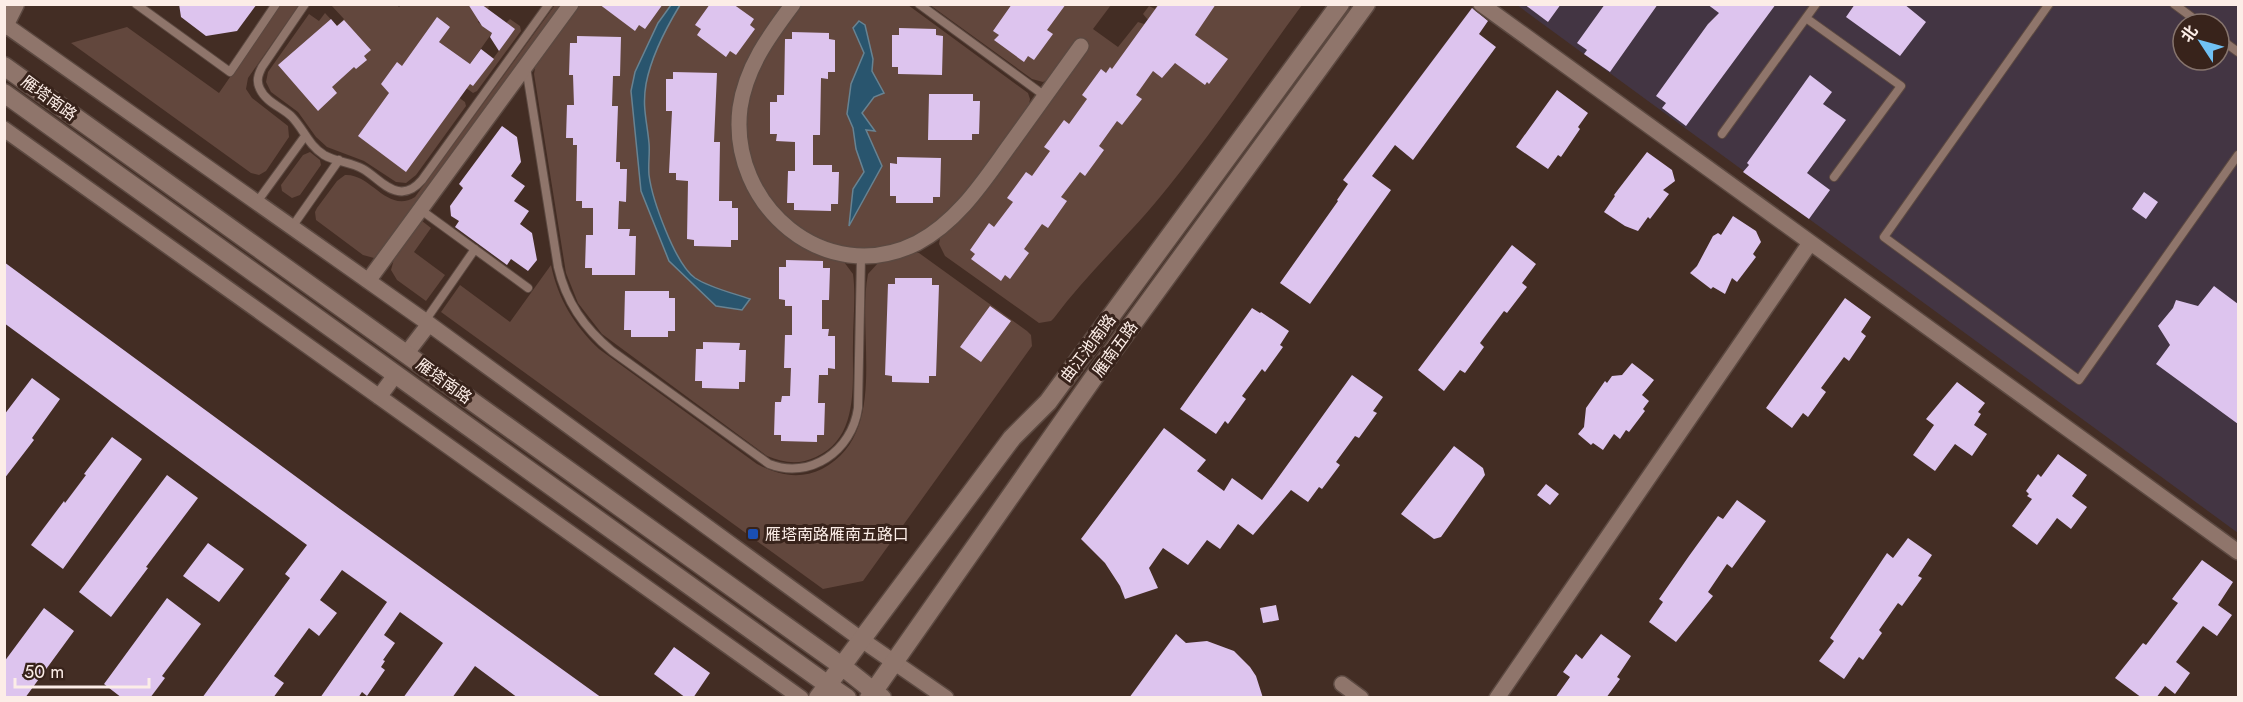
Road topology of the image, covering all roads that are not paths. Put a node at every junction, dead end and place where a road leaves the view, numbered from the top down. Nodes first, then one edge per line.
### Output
1 (15, 4) edge
2 (136, 4) edge
3 (276, 4) edge
4 (305, 4) edge
5 (549, 4) edge
6 (571, 4) edge
7 (793, 4) edge
8 (919, 4) edge
9 (1340, 4) edge
10 (1366, 4) edge
11 (1481, 4) edge
12 (1816, 4) edge
13 (2049, 4) edge
14 (1806, 18) junction
15 (5, 25) edge
16 (1082, 46) dead end
17 (4, 66) edge
18 (526, 67) junction
19 (4, 93) edge
20 (1045, 96) junction
21 (4, 129) edge
22 (1722, 134) dead end
23 (305, 136) junction
24 (2238, 155) edge
25 (339, 160) junction
26 (1834, 177) dead end
27 (256, 202) junction
28 (421, 210) junction
29 (292, 227) junction
30 (1810, 243) junction
31 (475, 249) junction
32 (861, 256) junction
33 (369, 281) junction
34 (528, 288) dead end
35 (427, 322) junction
36 (406, 354) junction
37 (396, 374) junction
38 (379, 397) junction
39 (2238, 552) edge
40 (862, 640) junction
41 (895, 662) junction
42 (843, 667) junction
43 (1342, 684) dead end
44 (823, 691) edge
45 (875, 696) edge
46 (801, 698) edge
47 (848, 698) edge
48 (946, 698) edge
49 (1361, 698) edge
50 (1497, 698) edge

1 - 15 main road
2 - 3 lane
4 - 23 lane
5 - 25 lane
6 - 18 street
7 - 32 street
8 - 20 lane
9 - 40 main road, 曲江池南路
10 - 41 main road, 雁南五路
11 - 30 street
12 - 14 lane
13 - 24 lane
14 - 22 lane
14 - 26 lane
15 - 27 street
16 - 20 street
17 - 36 main road, 雁塔南路
18 - 28 street
18 - 32 lane
19 - 37 main road, 雁塔南路
20 - 32 street
21 - 38 street
23 - 25 lane
23 - 27 lane
25 - 29 lane
27 - 29 street
28 - 31 lane
28 - 33 street
29 - 33 street
30 - 39 street
30 - 50 street
31 - 34 lane
31 - 35 lane
33 - 35 street
35 - 36 street
35 - 40 street
36 - 42 main road, 雁塔南路
37 - 38 street
37 - 44 main road, 雁塔南路
38 - 46 street
40 - 41 street
40 - 42 main road, 曲江池南路
41 - 45 main road, 雁南五路
41 - 48 street
42 - 44 main road, 曲江池南路
42 - 45 main road, 雁塔南路
43 - 49 street
44 - 47 main road, 雁塔南路

